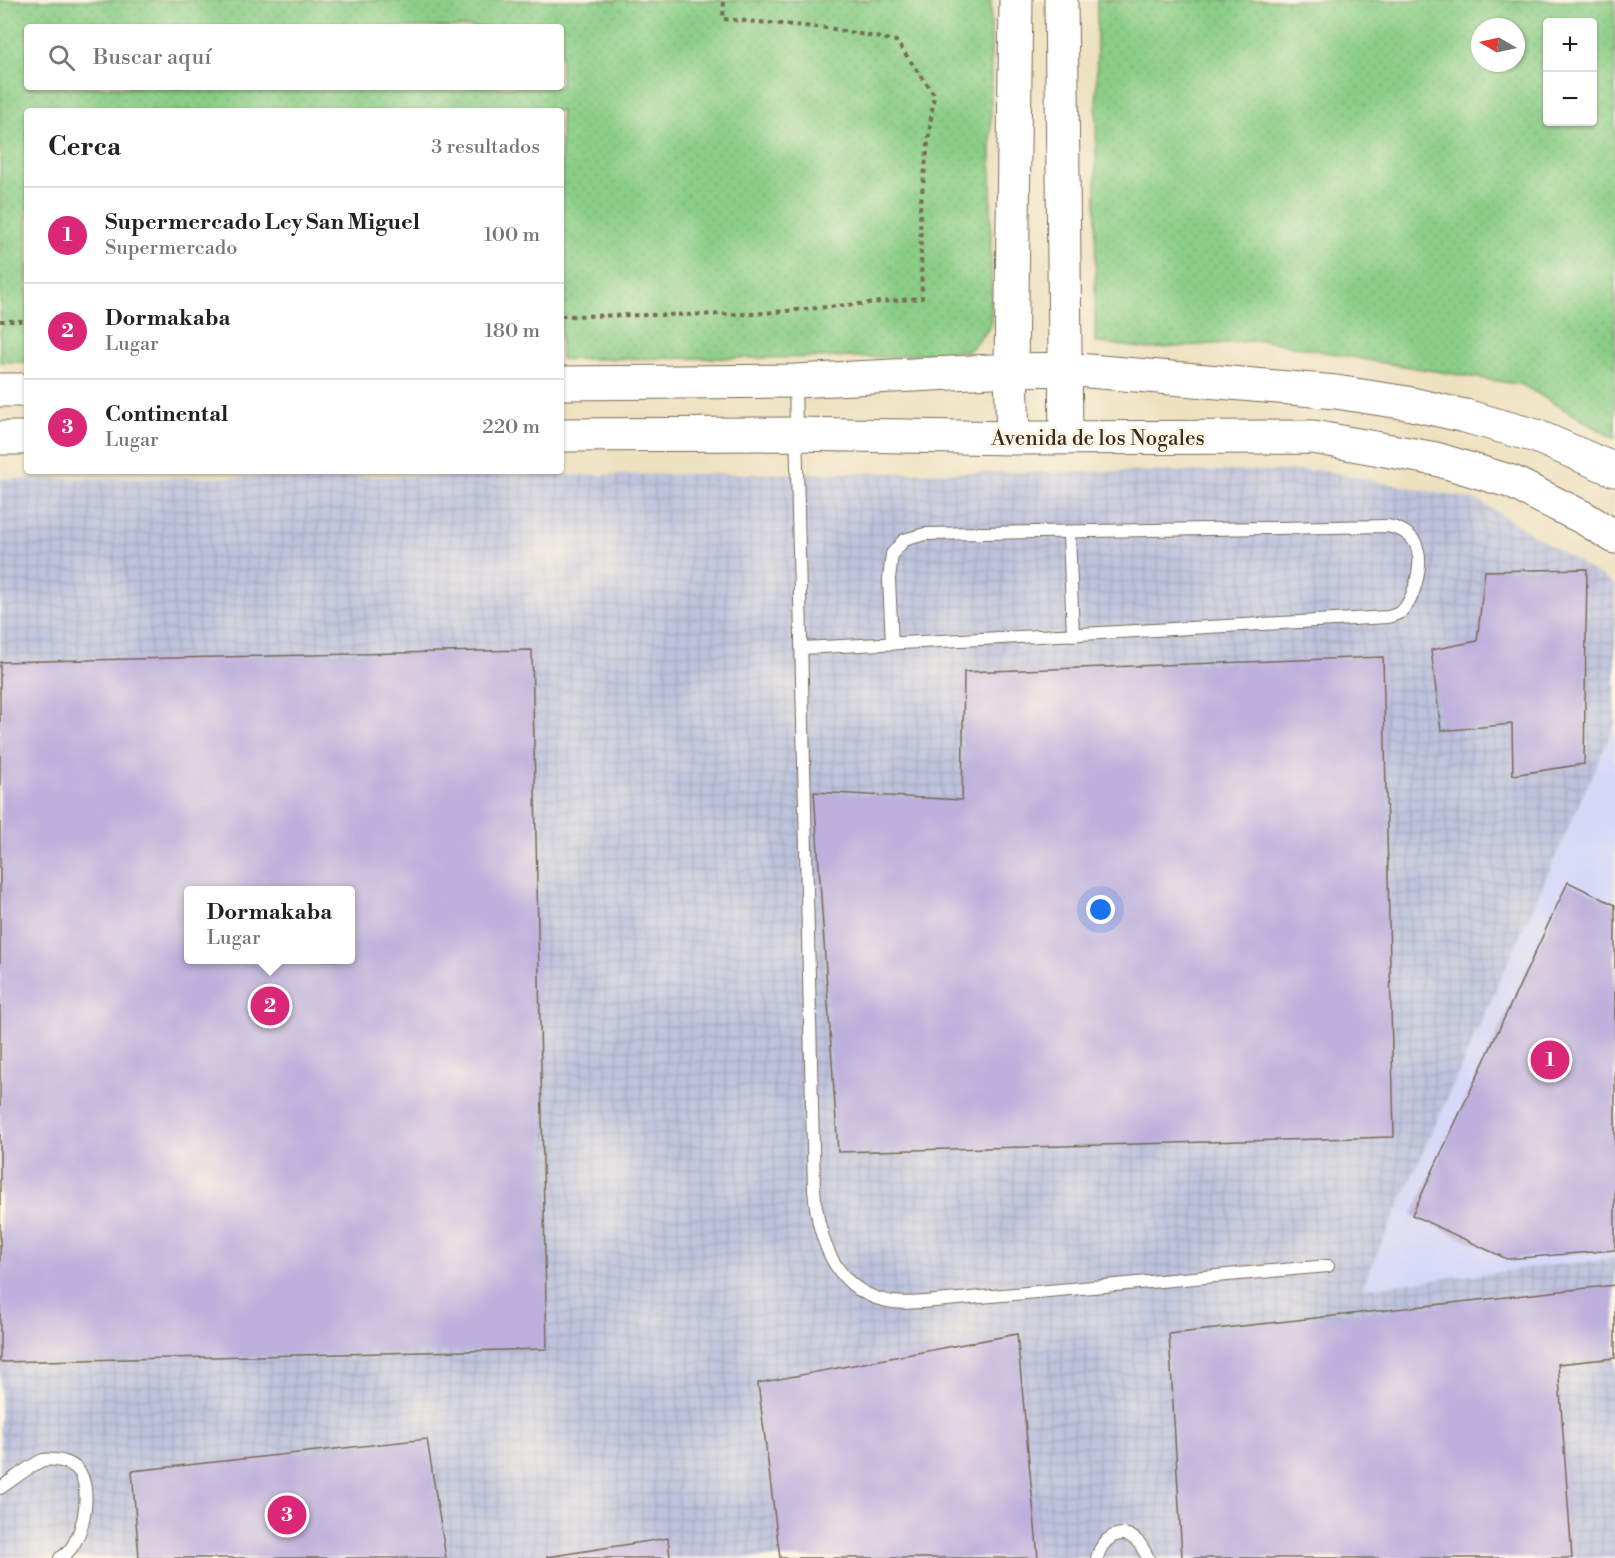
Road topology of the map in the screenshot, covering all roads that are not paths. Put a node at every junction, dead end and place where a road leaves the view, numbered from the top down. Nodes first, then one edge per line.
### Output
1 (1016, 0) edge
2 (1061, 0) edge
3 (1060, 48) junction
4 (1015, 50) junction
5 (1065, 369) junction
6 (1011, 370) junction
7 (795, 381) junction
8 (564, 383) edge
9 (0, 390) edge
10 (24, 390) edge
11 (795, 434) junction
12 (564, 435) edge
13 (0, 438) edge
14 (24, 438) edge
15 (1013, 438) junction
16 (1066, 438) junction
17 (1615, 470) edge
18 (1069, 532) junction
19 (1615, 537) edge
20 (1073, 635) junction
21 (892, 644) junction
22 (802, 648) junction
23 (1328, 1266) dead end
24 (0, 1488) edge
25 (60, 1558) edge
26 (1097, 1558) edge
27 (1148, 1558) edge

1 - 4 main road
2 - 3 main road
3 - 4 main road
3 - 5 main road
4 - 6 main road
5 - 6 main road
5 - 16 main road
5 - 17 main road
6 - 7 main road
6 - 15 main road
7 - 8 main road
7 - 11 lane
9 - 10 main road
11 - 12 main road, Avenida de los Nogales
11 - 15 main road, Avenida de los Nogales
11 - 22 lane
13 - 14 main road
15 - 16 main road, Avenida de los Nogales
16 - 19 main road, Avenida de los Nogales
18 - 20 lane
18 - 20 lane
18 - 21 lane
20 - 21 lane
21 - 22 lane
22 - 23 lane
24 - 25 lane
26 - 27 lane

